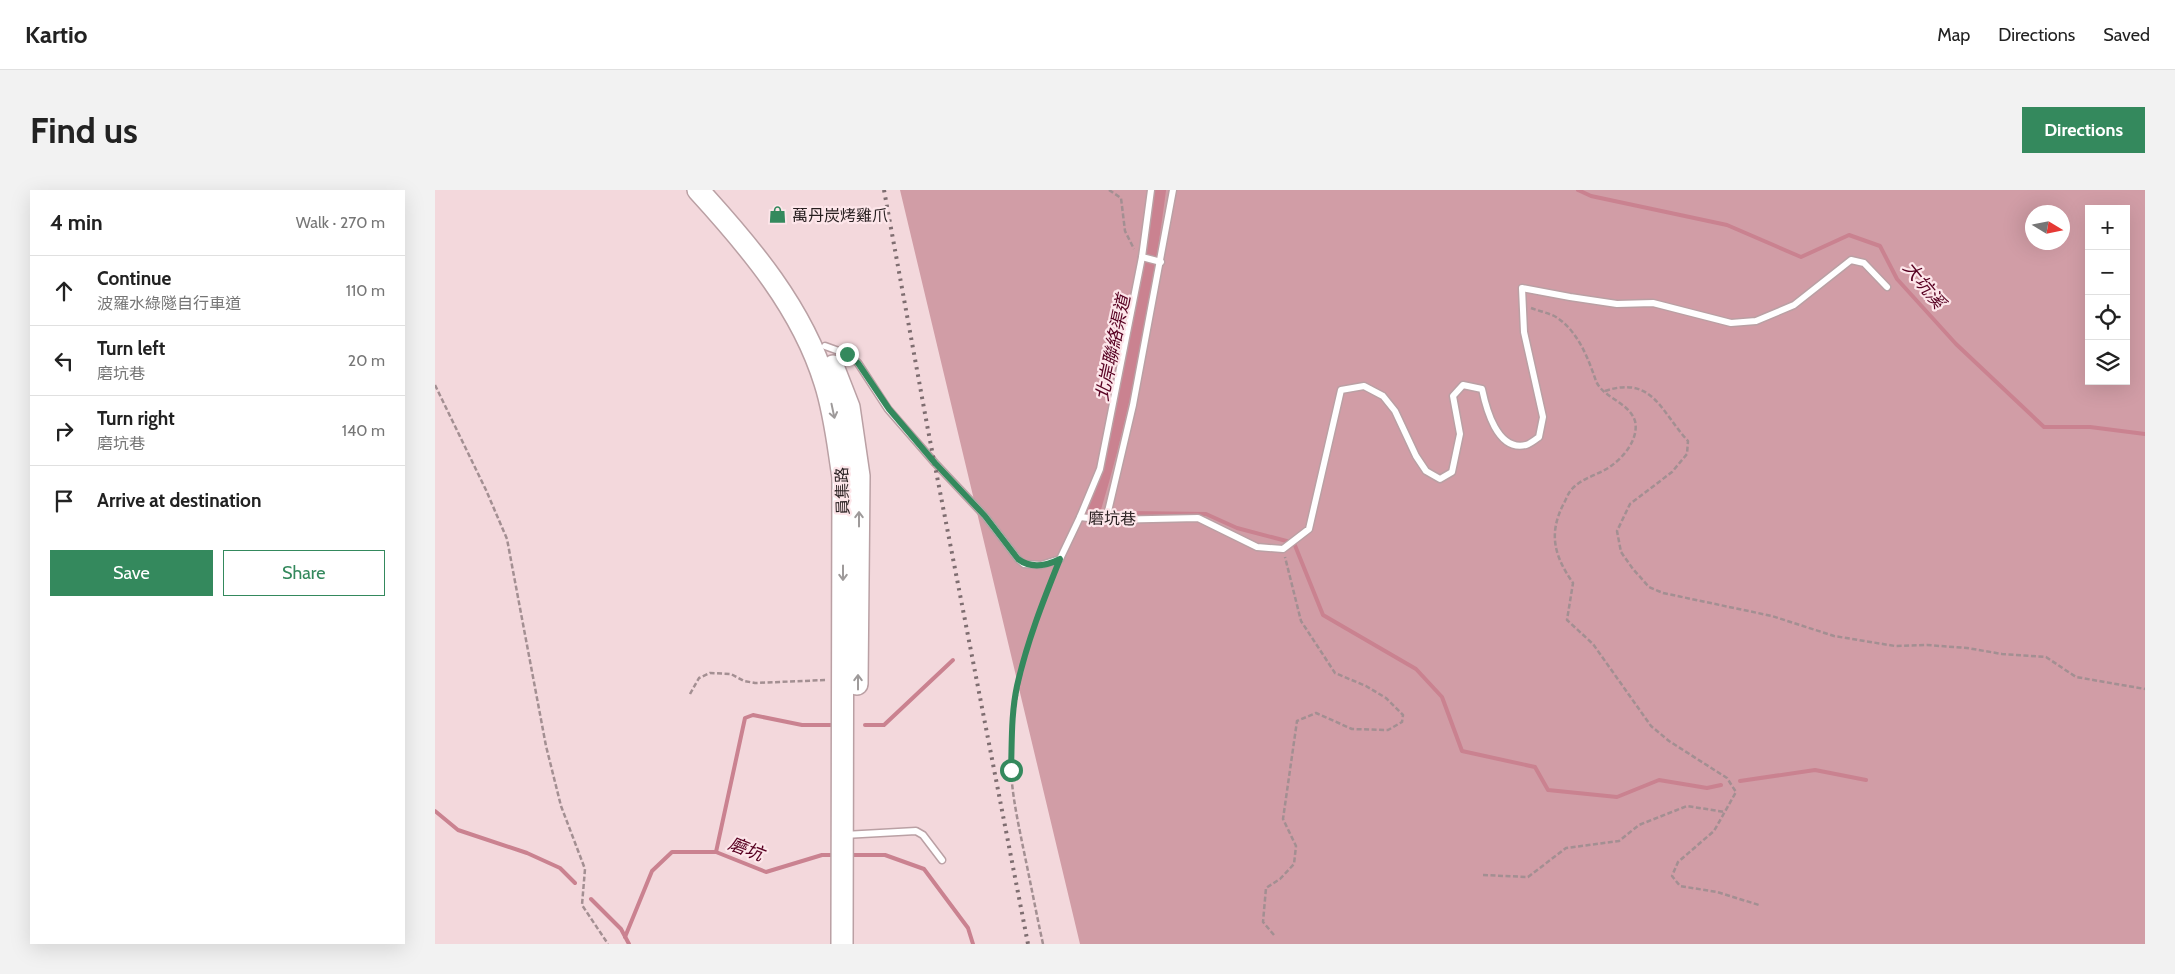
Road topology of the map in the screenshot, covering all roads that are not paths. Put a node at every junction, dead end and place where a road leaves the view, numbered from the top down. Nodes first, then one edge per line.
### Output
1 (698, 190) edge
2 (716, 190) edge
3 (1151, 190) edge
4 (1173, 190) edge
5 (1142, 257) junction
6 (1161, 262) junction
7 (1887, 287) dead end
8 (825, 346) junction
9 (1080, 517) junction
10 (1106, 520) junction
11 (850, 835) junction
12 (943, 860) dead end
13 (850, 874) junction
14 (842, 944) edge
15 (856, 944) edge

1 -> 11 main road, 員集路
2 - 8 main road, 員集路
3 - 5 lane
4 - 6 lane
5 - 6 lane
5 - 9 lane
6 - 10 lane
7 - 10 lane, 磨坑巷
8 - 9 lane, 磨坑巷
11 -> 8 main road, 員集路
9 - 10 lane, 磨坑巷
11 - 12 lane
11 - 13 main road
13 - 14 main road
13 - 15 main road

